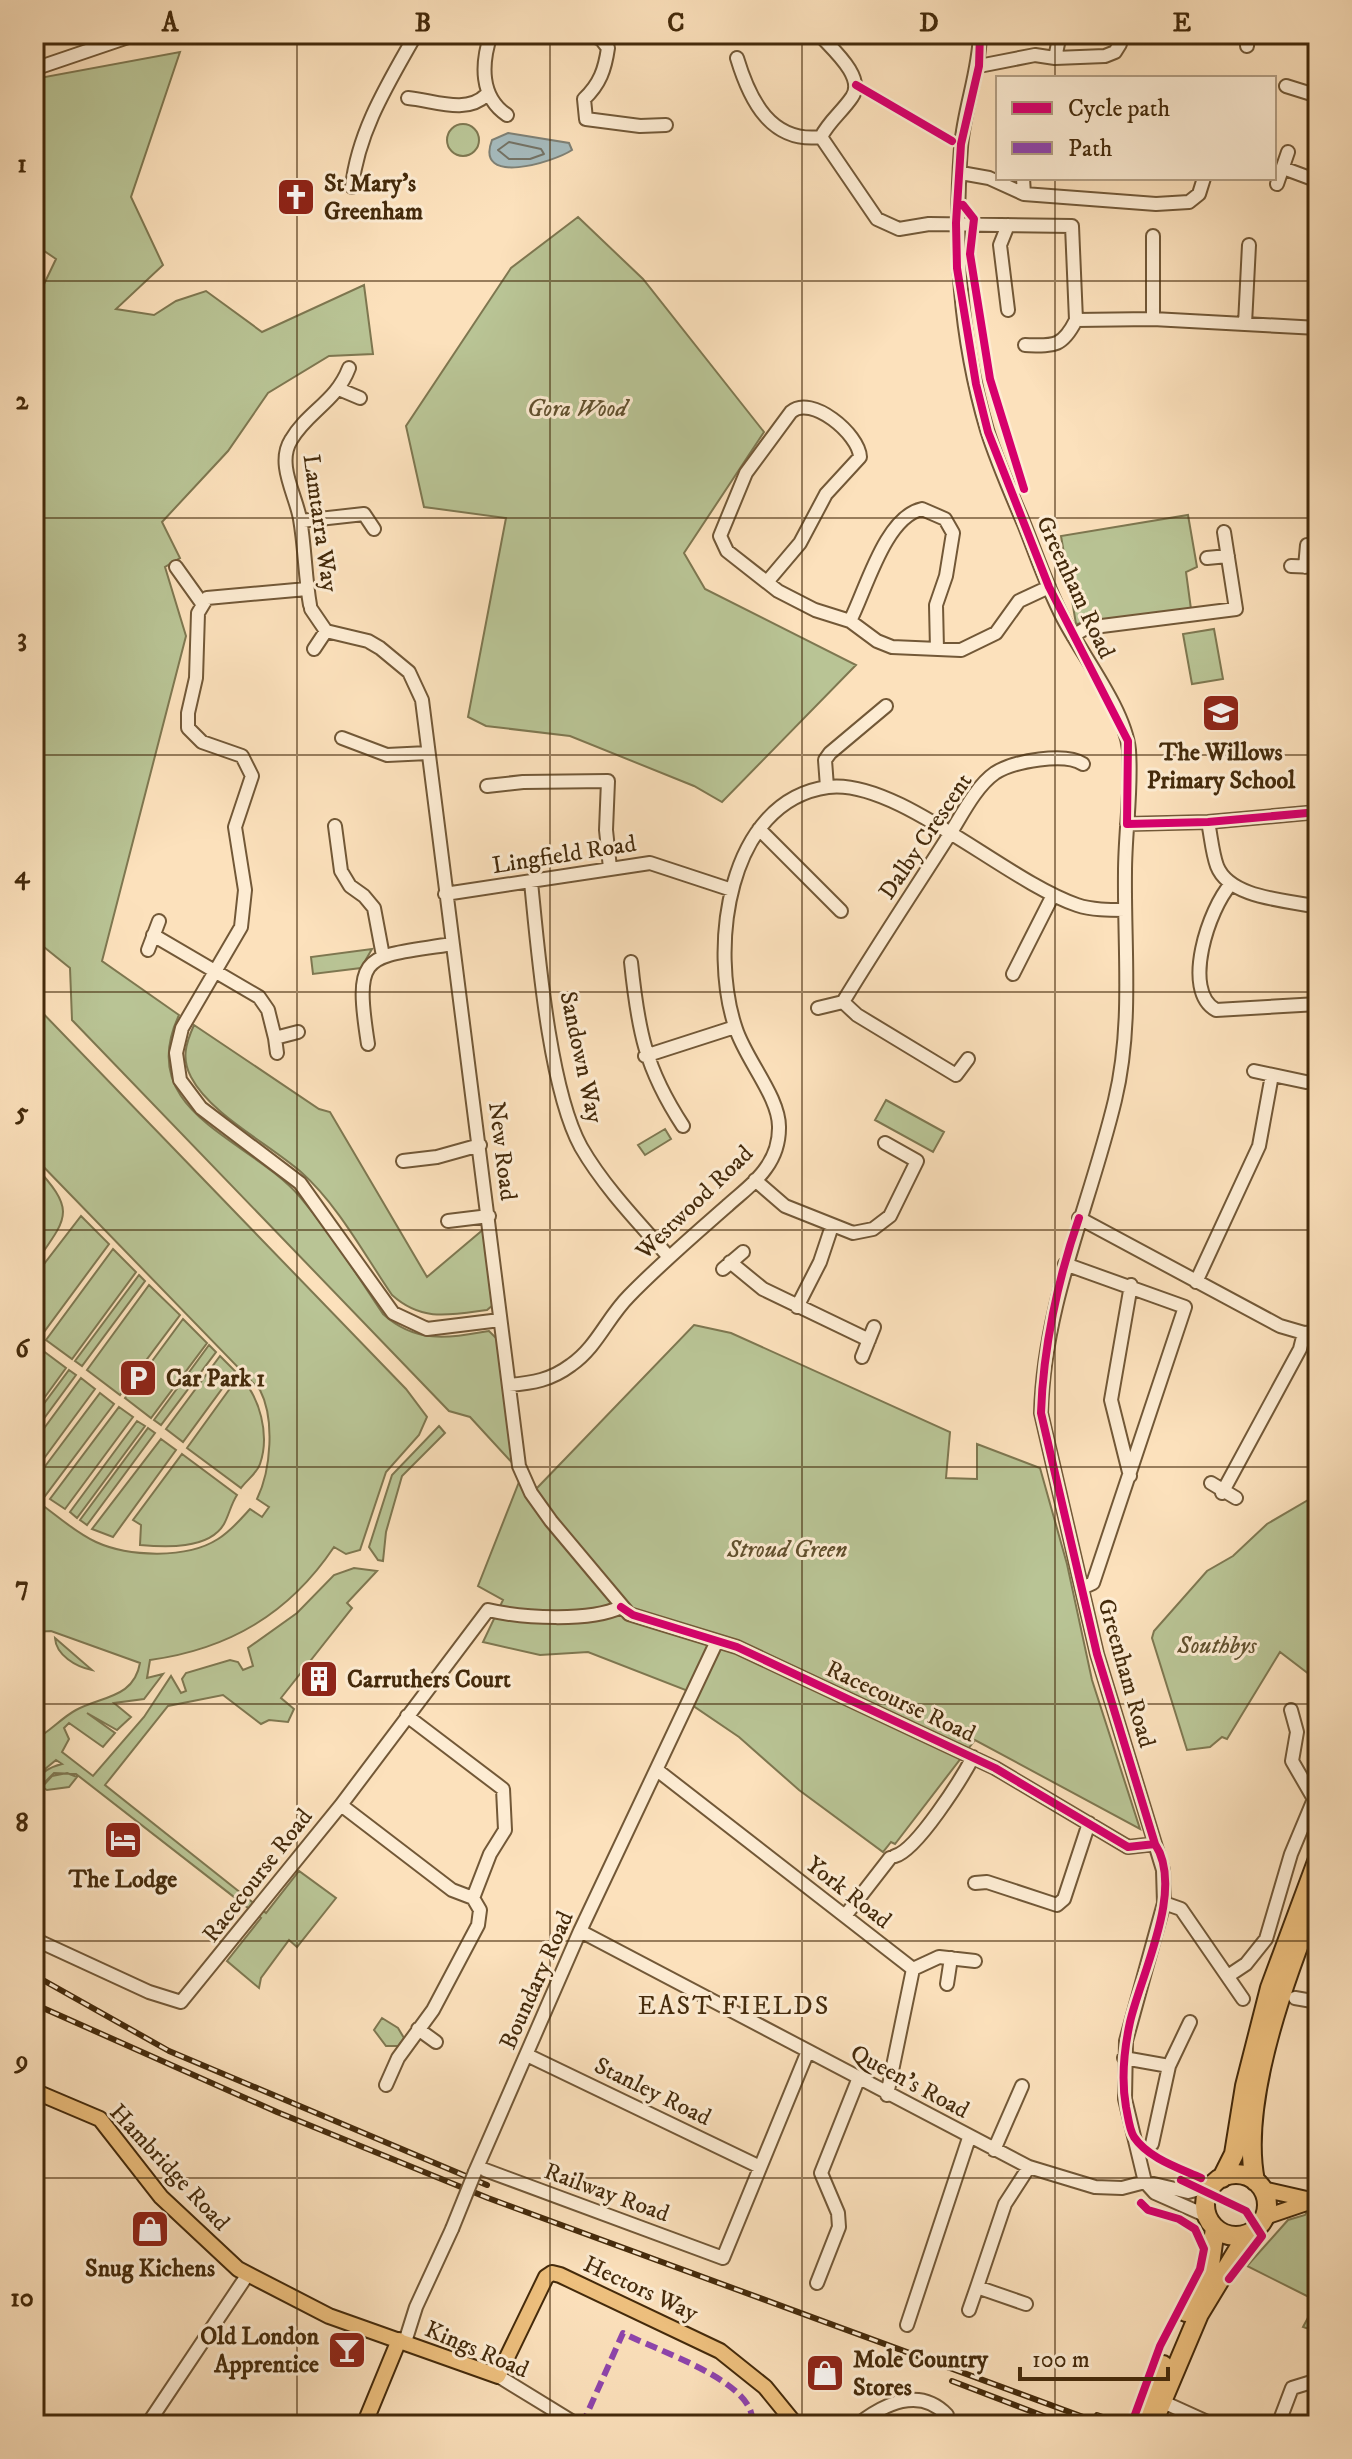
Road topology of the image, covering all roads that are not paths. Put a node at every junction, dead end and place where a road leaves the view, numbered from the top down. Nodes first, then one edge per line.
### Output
1 (137, 34) edge
2 (152, 34) edge
3 (232, 34) edge
4 (416, 34) edge
5 (491, 34) edge
6 (587, 34) edge
7 (819, 34) edge
8 (980, 34) edge
9 (1060, 34) edge
10 (1119, 34) edge
11 (737, 58) dead end
12 (1055, 58) junction
13 (979, 66) junction
14 (34, 69) edge
15 (1286, 86) dead end
16 (486, 95) junction
17 (1318, 96) edge
18 (408, 98) dead end
19 (507, 115) dead end
20 (666, 125) dead end
21 (821, 137) junction
22 (1288, 152) dead end
23 (1283, 168) junction
24 (961, 173) junction
25 (1023, 180) edge
26 (1203, 180) edge
27 (1318, 181) edge
28 (1277, 184) dead end
29 (352, 187) dead end
30 (1024, 194) junction
31 (956, 223) junction
32 (1008, 225) junction
33 (1153, 236) dead end
34 (1249, 245) dead end
35 (1008, 310) dead end
36 (1153, 319) junction
37 (1076, 320) junction
38 (1245, 324) junction
39 (1318, 328) edge
40 (1025, 345) dead end
41 (349, 368) dead end
42 (341, 390) junction
43 (360, 398) dead end
44 (372, 502) dead end
45 (364, 514) junction
46 (301, 521) junction
47 (374, 529) dead end
48 (1224, 532) dead end
49 (1307, 545) dead end
50 (1228, 556) junction
51 (1207, 558) dead end
52 (1291, 566) dead end
53 (176, 567) dead end
54 (1312, 567) edge
55 (767, 582) junction
56 (1049, 587) junction
57 (307, 589) junction
58 (201, 602) junction
59 (850, 621) junction
60 (326, 631) junction
61 (1073, 636) junction
62 (314, 649) dead end
63 (937, 649) junction
64 (886, 706) dead end
65 (874, 716) junction
66 (882, 727) dead end
67 (342, 738) dead end
68 (428, 753) junction
69 (1083, 764) dead end
70 (487, 786) dead end
71 (827, 787) junction
72 (1318, 812) edge
73 (1208, 822) junction
74 (1127, 824) junction
75 (335, 826) dead end
76 (759, 829) junction
77 (950, 835) junction
78 (610, 868) junction
79 (531, 882) junction
80 (1231, 884) junction
81 (732, 890) junction
82 (445, 894) junction
83 (1053, 895) junction
84 (1318, 907) edge
85 (1125, 910) junction
86 (841, 911) dead end
87 (159, 921) dead end
88 (153, 935) junction
89 (452, 944) junction
90 (148, 950) dead end
91 (383, 956) junction
92 (631, 962) dead end
93 (216, 970) junction
94 (1013, 974) dead end
95 (843, 1002) junction
96 (1318, 1004) edge
97 (818, 1008) dead end
98 (735, 1027) junction
99 (298, 1032) dead end
100 (275, 1038) junction
101 (368, 1044) dead end
102 (277, 1053) dead end
103 (645, 1056) junction
104 (968, 1059) dead end
105 (1254, 1071) dead end
106 (1272, 1075) junction
107 (1306, 1082) dead end
108 (683, 1126) dead end
109 (885, 1143) dead end
110 (480, 1145) junction
111 (403, 1161) dead end
112 (755, 1180) junction
113 (489, 1216) junction
114 (1079, 1218) junction
115 (448, 1221) dead end
116 (832, 1226) junction
117 (743, 1252) dead end
118 (669, 1257) junction
119 (1065, 1264) junction
120 (1196, 1282) junction
121 (1131, 1285) junction
122 (797, 1307) junction
123 (500, 1320) junction
124 (874, 1327) dead end
125 (1318, 1332) edge
126 (1304, 1333) junction
127 (869, 1340) junction
128 (862, 1357) dead end
129 (509, 1385) junction
130 (1130, 1476) junction
131 (1211, 1483) dead end
132 (1223, 1492) junction
133 (1236, 1498) dead end
134 (1082, 1588) junction
135 (621, 1607) junction
136 (717, 1641) junction
137 (1291, 1710) dead end
138 (407, 1716) junction
139 (973, 1757) junction
140 (657, 1770) junction
141 (1315, 1790) edge
142 (341, 1805) junction
143 (1089, 1823) junction
144 (1155, 1844) junction
145 (1318, 1859) edge
146 (975, 1883) dead end
147 (1318, 1896) edge
148 (473, 1898) junction
149 (1164, 1903) junction
150 (845, 1916) junction
151 (580, 1931) junction
152 (34, 1939) edge
153 (951, 1958) junction
154 (975, 1961) dead end
155 (913, 1969) junction
156 (1228, 1976) junction
157 (947, 1984) dead end
158 (1295, 1998) dead end
159 (1243, 1999) dead end
160 (1318, 2002) edge
161 (1190, 2022) dead end
162 (418, 2029) junction
163 (436, 2042) dead end
164 (808, 2051) junction
165 (527, 2055) junction
166 (1124, 2058) junction
167 (1169, 2066) junction
168 (858, 2080) junction
169 (386, 2085) dead end
170 (1022, 2086) dead end
171 (34, 2091) edge
172 (887, 2095) junction
173 (969, 2138) junction
174 (1152, 2144) dead end
175 (994, 2150) junction
176 (760, 2167) junction
177 (1029, 2167) junction
178 (476, 2170) junction
179 (1145, 2182) junction
180 (1217, 2182) junction
181 (1259, 2185) junction
182 (1315, 2199) edge
183 (1265, 2217) junction
184 (1211, 2222) junction
185 (1247, 2235) junction
186 (248, 2274) junction
187 (817, 2283) dead end
188 (977, 2287) junction
189 (1026, 2304) dead end
190 (969, 2310) dead end
191 (907, 2325) dead end
192 (402, 2341) junction
193 (498, 2376) junction
194 (1318, 2380) edge
195 (1161, 2401) junction
196 (947, 2415) dead end
197 (1145, 2424) edge
198 (147, 2425) edge
199 (364, 2425) edge
200 (578, 2425) edge
201 (796, 2425) edge
202 (857, 2425) edge
203 (1214, 2425) edge
204 (1278, 2425) edge

1 - 14 street
2 - 3 street
4 - 29 street
5 - 16 street
6 - 20 street
7 - 21 street
8 - 13 street, Greenham Road
9 - 12 street
10 - 12 street
11 - 21 street
12 - 13 street
13 - 24 street, Greenham Road
15 - 17 street
16 - 18 street
16 - 19 street
21 - 31 street
22 - 23 street
23 - 27 street
23 - 28 street
24 - 30 street
24 - 31 street, Greenham Road
25 - 30 street
26 - 30 street
31 - 32 street
31 - 56 street, Greenham Road
32 - 35 street
32 - 37 street
33 - 36 street
34 - 38 street
36 - 37 street
36 - 38 street
37 - 40 street
38 - 39 street
41 - 42 street, Lamtarra Way
42 - 43 street
42 - 46 street, Lamtarra Way
44 - 45 street
45 - 46 street
45 - 47 street
46 - 57 street, Lamtarra Way
48 - 50 street
49 - 54 street
50 - 51 street
50 - 61 street
52 - 54 street
53 - 58 street
55 - 55 street
55 - 59 street
56 - 61 street, Greenham Road
56 - 63 street
57 - 58 street
57 - 60 street, Lamtarra Way
58 - 93 street
59 - 63 street
59 - 63 street
60 - 62 street
60 - 68 street, New Road
61 - 74 street, Greenham Road
64 - 65 street
65 - 66 street
65 - 71 street
67 - 68 street
68 - 82 street, New Road
69 - 77 street, Dalby Crescent
70 - 78 street
71 - 76 street, Westwood Road
71 - 77 street, Westwood Road
72 - 73 street
73 - 74 street
73 - 80 street
74 - 85 street, Greenham Road
75 - 91 street
76 - 81 street, Westwood Road
76 - 86 street
77 - 83 street, Westwood Road
77 - 95 street, Dalby Crescent
78 - 79 street, Lingfield Road
78 - 81 street, Lingfield Road
79 - 82 street, Lingfield Road
79 - 118 street, Sandown Way
80 - 84 street
80 - 96 street
81 - 98 street, Westwood Road
82 - 89 street, New Road
83 - 85 street, Westwood Road
83 - 94 street
85 - 114 street, Greenham Road
87 - 88 street
88 - 90 street
88 - 93 street
89 - 91 street
89 - 110 street, New Road
91 - 101 street
92 - 103 street
93 - 100 street
93 - 123 street
95 - 97 street
95 - 104 street
98 - 103 street
98 - 112 street, Westwood Road
99 - 100 street
100 - 102 street
103 - 108 street
105 - 106 street
106 - 107 street
106 - 120 street
109 - 116 street
110 - 111 street
110 - 113 street, New Road
112 - 116 street
112 - 118 street, Westwood Road
113 - 115 street
113 - 123 street, New Road
114 - 119 street, Greenham Road
114 - 120 street
116 - 122 street
117 - 122 street
118 - 129 street, Westwood Road
119 - 121 street
119 - 134 street, Greenham Road
120 - 126 street
121 - 130 street
121 - 130 street
122 - 127 street
123 - 129 street, New Road
124 - 127 street
125 - 126 street
126 - 132 street
127 - 128 street
129 - 135 street, New Road
130 - 134 street
131 - 132 street
132 - 133 street
134 - 144 street, Greenham Road
135 - 136 street, Racecourse Road
135 - 138 street, Racecourse Road
136 - 139 street, Racecourse Road
136 - 140 street, Boundary Road
137 - 141 street
138 - 142 street, Racecourse Road
138 - 148 street
139 - 143 street, Racecourse Road
139 - 150 street
140 - 150 street, York Road
140 - 151 street, Boundary Road
141 - 156 street
142 - 148 street
142 - 152 street, Racecourse Road
143 - 144 street, Racecourse Road
143 - 146 street
144 - 149 street, Greenham Road
145 - 180 highway
147 - 181 highway
148 - 162 street
149 - 156 street
149 - 166 street, Greenham Road
150 - 155 street, York Road
151 - 164 street, Queen's Road
151 - 165 street, Boundary Road
153 - 154 street
153 - 155 street
153 - 157 street
155 - 172 street
156 - 159 street
158 - 160 street
161 - 167 street
162 - 163 street
162 - 169 street
164 - 168 street, Queen's Road
164 - 176 street
165 - 176 street, Stanley Road
165 - 178 street, Boundary Road
166 - 167 street
166 - 179 street, Greenham Road
167 - 174 street
168 - 172 street, Queen's Road
168 - 187 street
170 - 175 street
171 - 186 main road, Hambridge Road
172 - 173 street, Queen's Road
173 - 175 street, Queen's Road
173 - 191 street
175 - 177 street, Queen's Road
176 - 178 street, Railway Road
177 - 179 street, Queen's Road
177 - 188 street
178 - 192 street, Boundary Road, bridge
179 - 180 street
179 - 184 street
180 - 181 highway
180 - 184 highway
181 - 182 main road
181 - 183 highway
182 - 183 main road
183 - 185 highway
184 - 185 highway
184 - 197 highway
185 - 195 highway
186 - 192 main road, Hambridge Road
186 - 198 street
188 - 189 street
188 - 190 street
192 - 193 main road, Kings Road
192 - 199 main road, Boundary Road
193 - 200 street, Kings Road
193 - 201 main road, Hectors Way
194 - 204 street
195 - 197 highway
195 - 203 street
196 - 202 street

